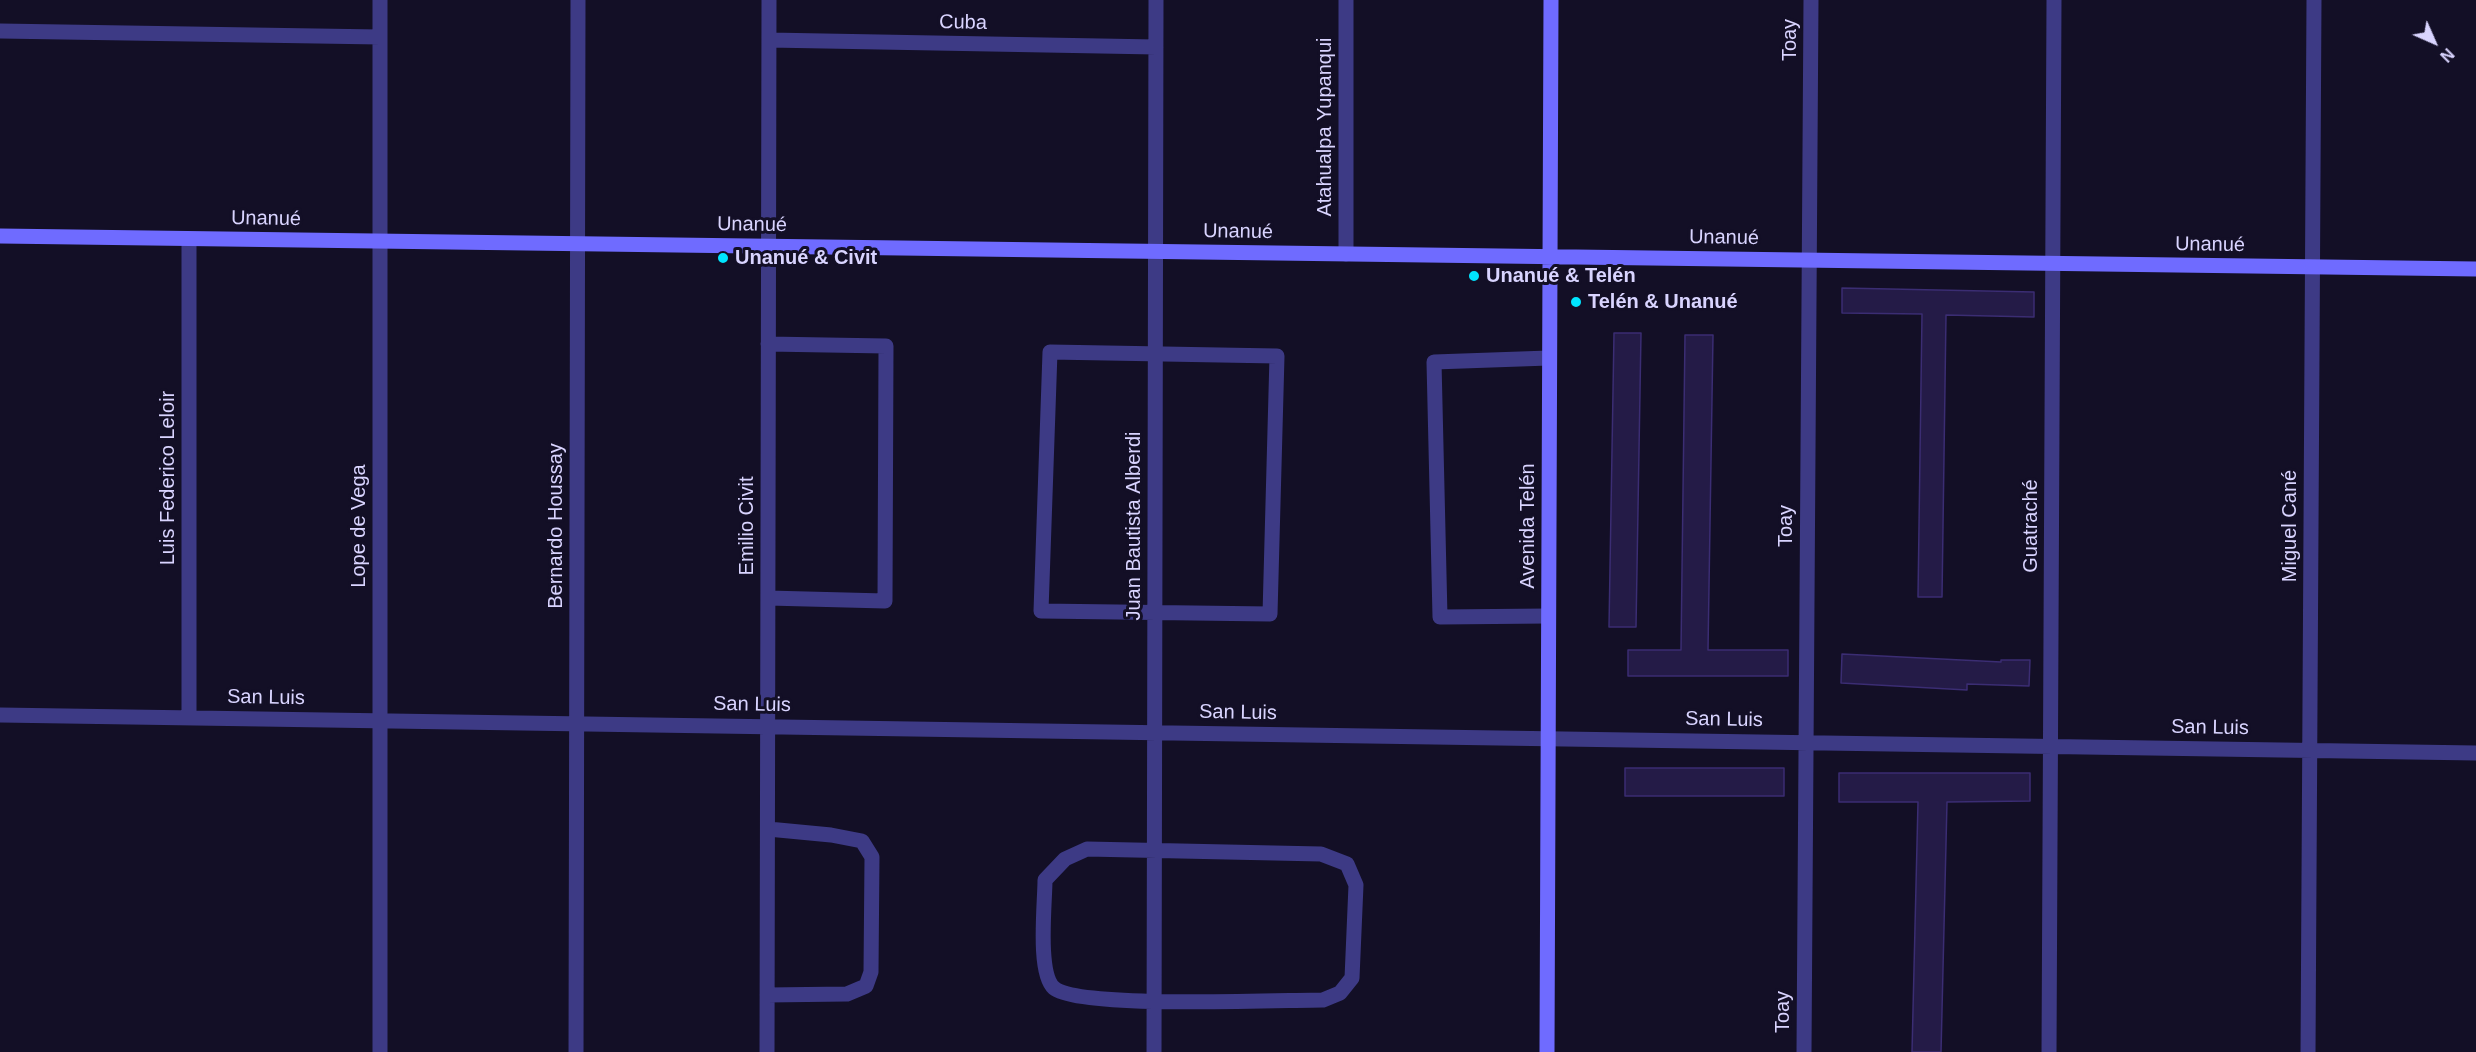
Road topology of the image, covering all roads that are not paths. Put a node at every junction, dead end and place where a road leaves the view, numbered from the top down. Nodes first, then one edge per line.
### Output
1 (380, 0) edge
2 (578, 0) edge
3 (769, 0) edge
4 (1156, 0) edge
5 (1346, 0) edge
6 (1551, 0) edge
7 (1811, 0) edge
8 (2054, 0) edge
9 (2314, 0) edge
10 (0, 31) edge
11 (380, 37) junction
12 (769, 40) junction
13 (1156, 47) junction
14 (0, 236) edge
15 (189, 239) junction
16 (380, 241) junction
17 (578, 244) junction
18 (768, 246) junction
19 (1156, 252) junction
20 (1346, 254) junction
21 (1550, 257) junction
22 (1809, 260) junction
23 (2053, 264) junction
24 (2313, 267) junction
25 (2476, 269) edge
26 (768, 344) junction
27 (1155, 354) junction
28 (1549, 358) junction
29 (768, 598) junction
30 (1155, 613) junction
31 (1548, 616) junction
32 (0, 715) edge
33 (189, 718) junction
34 (380, 721) junction
35 (576, 724) junction
36 (768, 727) junction
37 (1154, 733) junction
38 (1548, 739) junction
39 (1806, 742) junction
40 (2051, 746) junction
41 (2310, 750) junction
42 (2476, 753) edge
43 (768, 829) junction
44 (1154, 851) junction
45 (767, 995) junction
46 (1154, 1002) junction
47 (380, 1052) edge
48 (576, 1052) edge
49 (767, 1052) edge
50 (1154, 1052) edge
51 (1547, 1052) edge
52 (1804, 1052) edge
53 (2049, 1052) edge
54 (2308, 1052) edge

1 - 11 street, Lope de Vega
2 - 17 street, Bernardo Houssay
3 - 12 street, Emilio Civit
4 - 13 street, Juan Bautista Alberdi
5 - 20 street, Atahualpa Yupanqui
6 - 21 street, Avenida Telén
7 - 22 street, Toay
8 - 23 street, Guatraché
9 - 24 street, Miguel Cané
10 - 11 street
11 - 16 street, Lope de Vega
12 - 13 street, Cuba
12 - 18 street, Emilio Civit
13 - 19 street, Juan Bautista Alberdi
14 - 15 street, Unanué
15 - 16 street, Unanué
15 - 33 street, Luis Federico Leloir
16 - 17 street, Unanué
16 - 34 street, Lope de Vega
17 - 18 street, Unanué
17 - 35 street, Bernardo Houssay
18 - 19 street, Unanué
18 - 26 street, Emilio Civit
19 - 20 street, Unanué
19 - 27 street, Juan Bautista Alberdi
20 - 21 street, Unanué
21 - 22 street, Unanué
21 - 28 street, Avenida Telén
22 - 23 street, Unanué
22 - 39 street, Toay
23 - 24 street, Unanué
23 - 40 street, Guatraché
24 - 25 street, Unanué
24 - 41 street, Miguel Cané
26 - 29 street, Emilio Civit
26 - 29 street
27 - 30 street, Juan Bautista Alberdi
27 - 30 street
27 - 30 street
28 - 31 street, Avenida Telén
28 - 31 street
29 - 36 street, Emilio Civit
30 - 37 street, Juan Bautista Alberdi
31 - 38 street, Avenida Telén
32 - 33 street, San Luis
33 - 34 street, San Luis
34 - 35 street, San Luis
34 - 47 street, Lope de Vega
35 - 36 street, San Luis
35 - 48 street, Bernardo Houssay
36 - 37 street, San Luis
36 - 43 street, Emilio Civit
37 - 38 street, San Luis
37 - 44 street, Juan Bautista Alberdi
38 - 39 street, San Luis
38 - 51 street, Avenida Telén
39 - 40 street, San Luis
39 - 52 street, Toay
40 - 41 street, San Luis
40 - 53 street, Guatraché
41 - 42 street, San Luis
41 - 54 street, Miguel Cané
43 - 45 street, Emilio Civit
43 - 45 street
44 - 46 street, Juan Bautista Alberdi
44 - 46 street
44 - 46 street
45 - 49 street, Emilio Civit
46 - 50 street, Juan Bautista Alberdi

